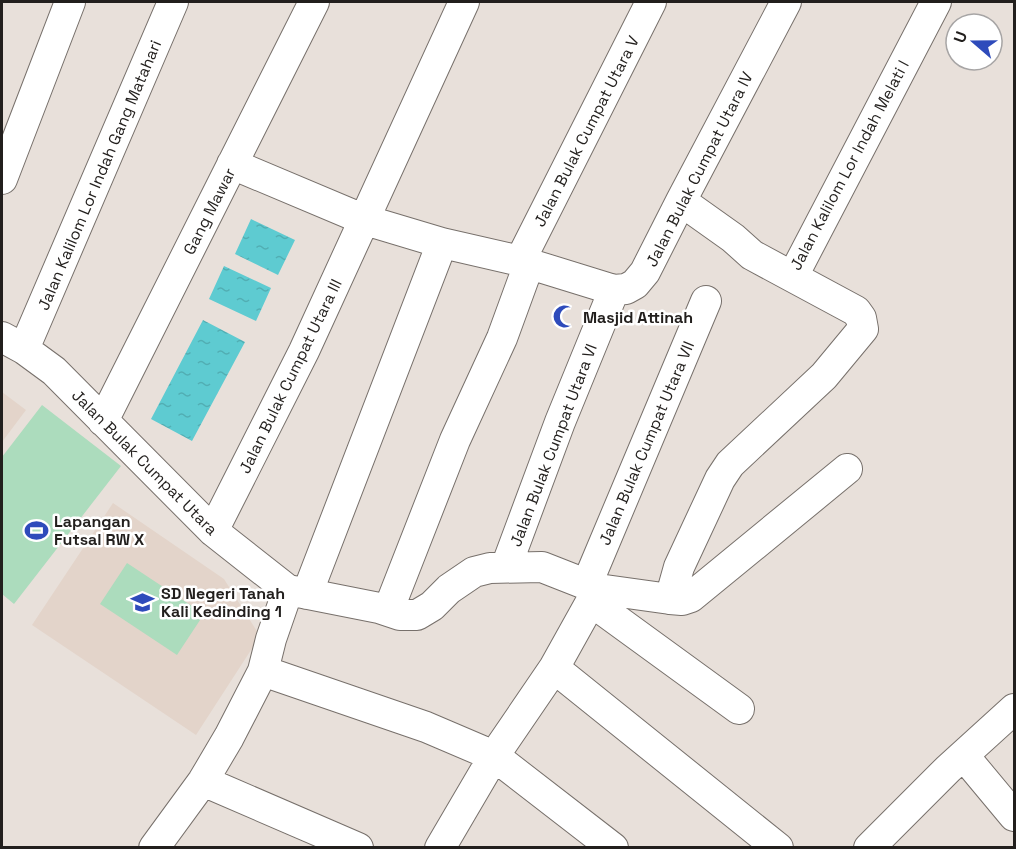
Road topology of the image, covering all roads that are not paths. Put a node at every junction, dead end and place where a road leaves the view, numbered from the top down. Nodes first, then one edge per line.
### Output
1 (70, 2) edge
2 (173, 2) edge
3 (314, 2) edge
4 (464, 2) edge
5 (651, 2) edge
6 (786, 2) edge
7 (936, 2) edge
8 (232, 164) junction
9 (2, 179) edge
10 (681, 201) junction
11 (365, 220) junction
12 (442, 243) junction
13 (524, 262) junction
14 (793, 276) junction
15 (614, 290) junction
16 (706, 301) dead end
17 (13, 343) edge
18 (103, 421) junction
19 (847, 470) dead end
20 (213, 531) junction
21 (506, 567) junction
22 (298, 592) junction
23 (592, 592) junction
24 (670, 599) junction
25 (388, 611) junction
26 (554, 668) junction
27 (263, 671) junction
28 (740, 709) dead end
29 (1009, 726) edge
30 (494, 756) junction
31 (964, 756) junction
32 (203, 781) junction
33 (1014, 816) edge
34 (154, 848) edge
35 (358, 848) edge
36 (440, 848) edge
37 (613, 848) edge
38 (778, 848) edge
39 (869, 848) edge

1 - 9 street
2 - 17 street, Jalan Kalilom Lor Indah Gang Matahari
3 - 8 street, Gang Mawar
4 - 11 street, Jalan Bulak Cumpat Utara III
5 - 13 street, Jalan Bulak Cumpat Utara V
6 - 10 street, Jalan Bulak Cumpat Utara IV
7 - 14 street, Jalan Kalilom Lor Indah Melati I
8 - 11 street
8 - 18 street, Gang Mawar
10 - 14 street, Jalan Kalilom Lor Indah Melati I
10 - 15 street, Jalan Bulak Cumpat Utara IV
11 - 12 street
11 - 20 street, Jalan Bulak Cumpat Utara III
12 - 13 street
12 - 22 street
13 - 15 street
13 - 25 street, Jalan Bulak Cumpat Utara V
14 - 24 street
15 - 21 street, Jalan Bulak Cumpat Utara VI
16 - 23 street, Jalan Bulak Cumpat Utara VII
17 - 18 street, Jalan Bulak Cumpat Utara
18 - 20 street, Jalan Bulak Cumpat Utara
19 - 24 street
20 - 22 street, Jalan Bulak Cumpat Utara
21 - 23 street
21 - 25 street
22 - 25 street
22 - 27 street
23 - 24 street
23 - 26 street, Jalan Bulak Cumpat Utara VII
23 - 28 street
26 - 30 street, Jalan Bulak Cumpat Utara VII
26 - 38 street
27 - 30 street
27 - 32 street
29 - 31 street
30 - 36 street, Jalan Bulak Cumpat Utara VII
30 - 37 street
31 - 33 street
31 - 39 street
32 - 34 street
32 - 35 street

